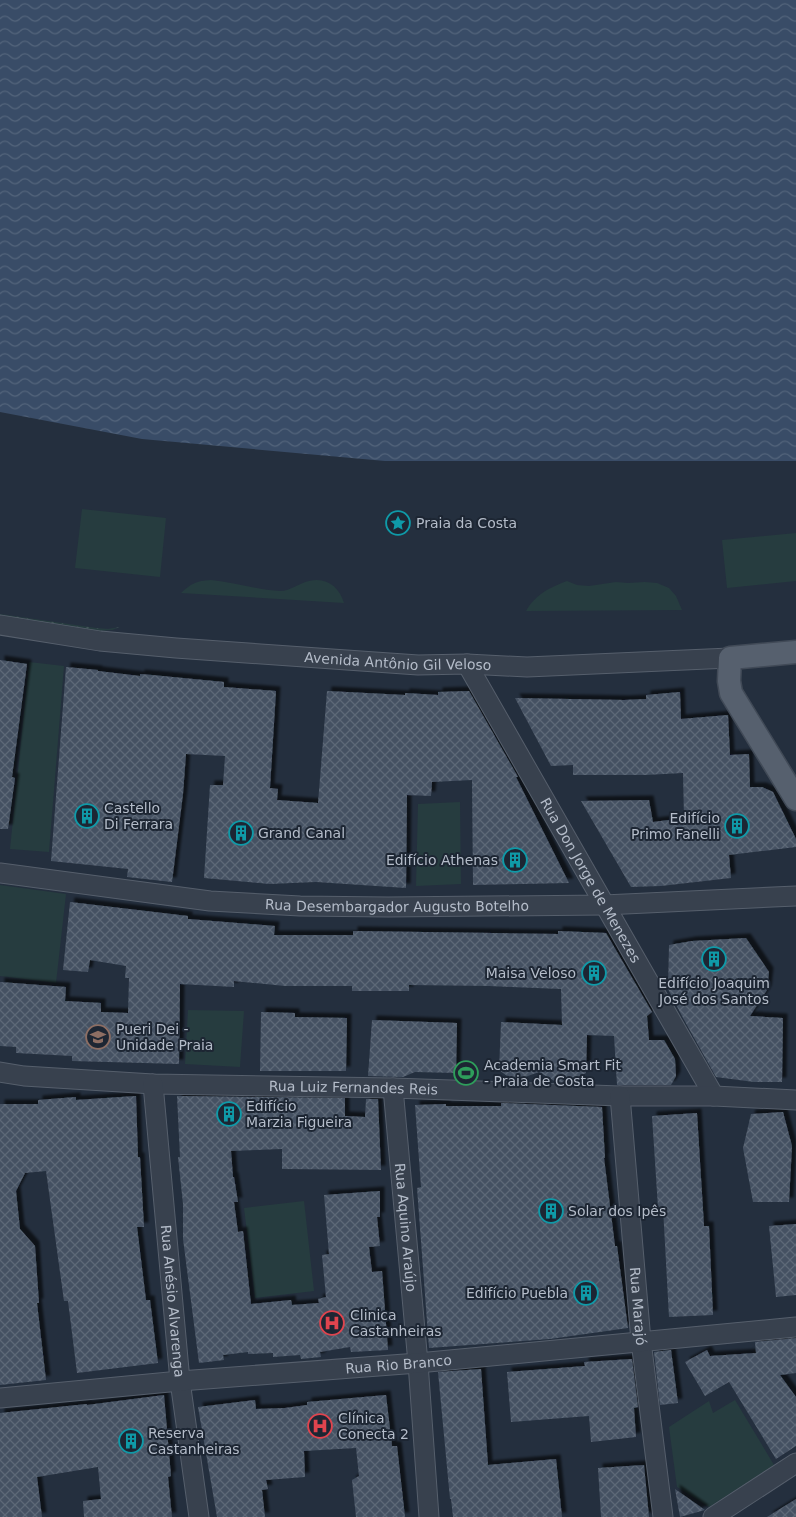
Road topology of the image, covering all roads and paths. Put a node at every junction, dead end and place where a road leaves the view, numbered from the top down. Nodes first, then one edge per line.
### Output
1 (0, 625) edge
2 (796, 652) edge
3 (730, 658) junction
4 (467, 664) junction
5 (796, 799) edge
6 (0, 873) edge
7 (796, 896) edge
8 (604, 905) junction
9 (0, 1072) edge
10 (153, 1084) junction
11 (393, 1088) junction
12 (620, 1096) junction
13 (714, 1096) junction
14 (796, 1100) edge
15 (796, 1327) edge
16 (641, 1341) junction
17 (418, 1363) junction
18 (180, 1381) junction
19 (0, 1398) edge
20 (796, 1463) edge
21 (198, 1517) edge
22 (429, 1517) edge
23 (663, 1517) edge
24 (713, 1517) edge

1 - 4 street, Avenida Antônio Gil Veloso
2 - 3 main road, Avenida Antônio Gil Veloso
3 - 4 street, Avenida Antônio Gil Veloso
3 - 5 main road
4 - 8 street, Rua Don Jorge de Menezes
6 - 8 street, Rua Desembargador Augusto Botelho
7 - 8 street, Rua Desembargador Augusto Botelho
8 - 13 street, Rua Don Jorge de Menezes
9 - 10 street, Rua Luiz Fernandes Reis
10 - 11 street, Rua Luiz Fernandes Reis
10 - 18 street, Rua Anésio Alvarenga
11 - 12 street, Rua Luiz Fernandes Reis
11 - 17 street, Rua Aquino Araújo
12 - 13 street, Rua Luiz Fernandes Reis
12 - 16 street, Rua Marajó
13 - 14 street, Rua Luiz Fernandes Reis
15 - 16 street, Rua Rio Branco
16 - 17 street, Rua Rio Branco
16 - 23 street, Rua Marajó
17 - 18 street, Rua Rio Branco
17 - 22 street, Rua Aquino Araújo
18 - 19 street, Rua Rio Branco
18 - 21 street, Rua Anésio Alvarenga
20 - 24 street

